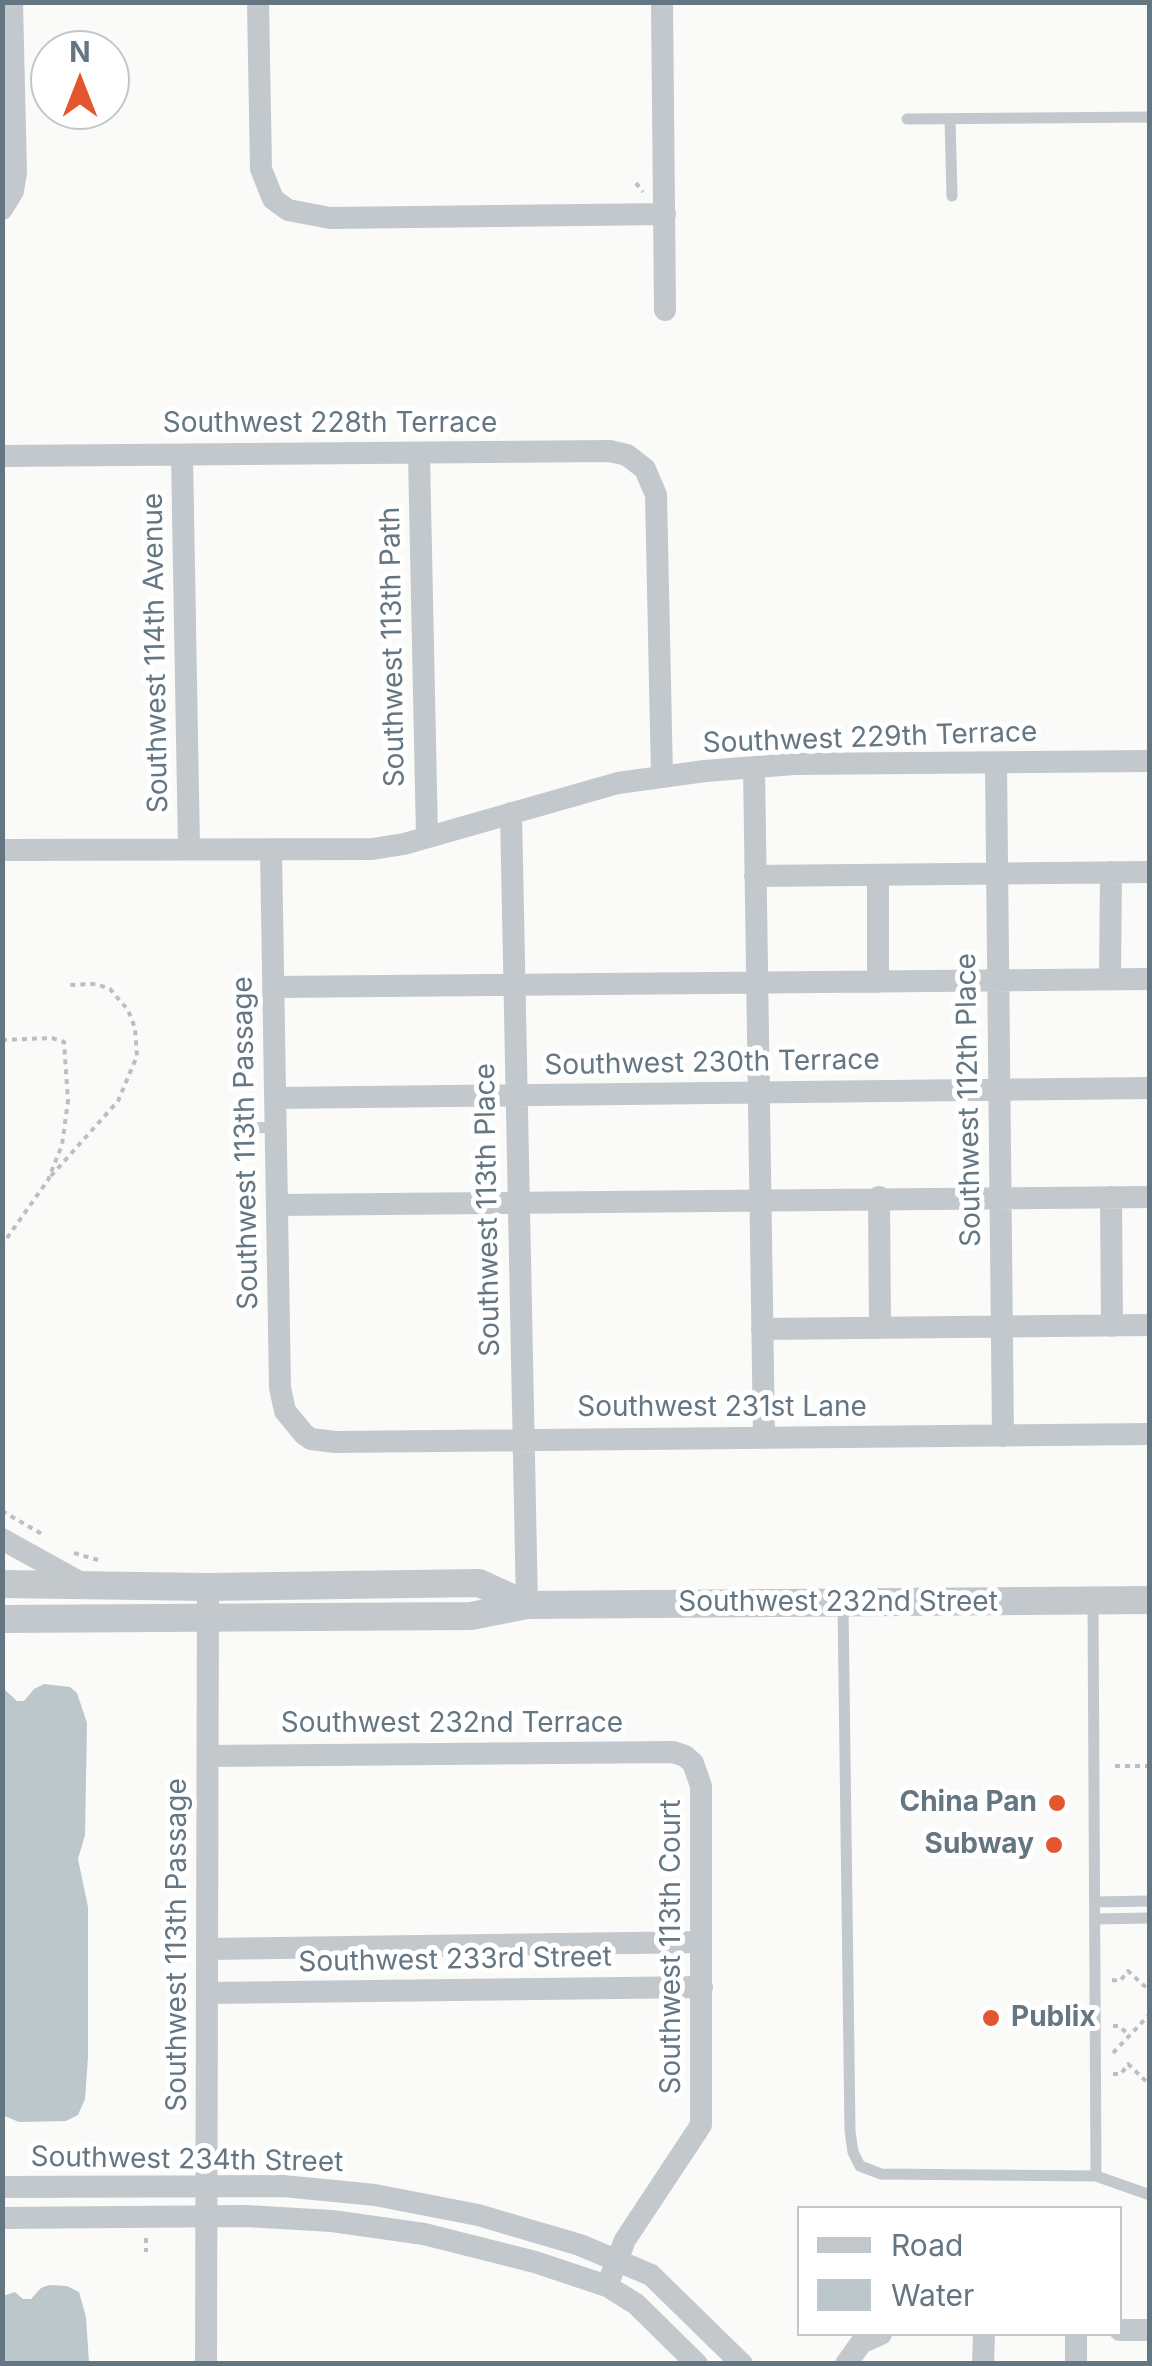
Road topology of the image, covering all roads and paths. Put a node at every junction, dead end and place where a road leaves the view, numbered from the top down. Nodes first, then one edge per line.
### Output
1 (12, 2) edge
2 (258, 2) edge
3 (662, 2) edge
4 (1150, 117) edge
5 (907, 118) dead end
6 (950, 118) junction
7 (636, 183) dead end
8 (643, 192) dead end
9 (952, 196) dead end
10 (3, 209) edge
11 (664, 214) junction
12 (665, 310) dead end
13 (420, 455) junction
14 (2, 456) edge
15 (182, 456) junction
16 (1150, 761) edge
17 (996, 764) junction
18 (754, 768) junction
19 (662, 777) junction
20 (511, 813) junction
21 (427, 837) junction
22 (2, 850) edge
23 (189, 850) junction
24 (271, 851) junction
25 (1110, 872) junction
26 (1150, 872) edge
27 (997, 874) junction
28 (878, 875) junction
29 (755, 876) junction
30 (1110, 979) junction
31 (1150, 980) edge
32 (878, 982) junction
33 (998, 982) junction
34 (757, 984) junction
35 (515, 985) junction
36 (66, 986) dead end
37 (273, 987) junction
38 (2, 1040) edge
39 (1150, 1088) edge
40 (999, 1090) junction
41 (758, 1092) junction
42 (517, 1095) junction
43 (274, 1098) junction
44 (48, 1180) junction
45 (1000, 1197) junction
46 (1112, 1197) junction
47 (1150, 1197) edge
48 (760, 1198) junction
49 (879, 1198) junction
50 (518, 1200) junction
51 (277, 1205) junction
52 (2, 1245) edge
53 (1150, 1325) edge
54 (1112, 1326) junction
55 (1002, 1327) junction
56 (880, 1328) junction
57 (762, 1329) junction
58 (298, 1430) joint
59 (1150, 1434) edge
60 (1003, 1436) junction
61 (764, 1438) junction
62 (522, 1439) junction
63 (2, 1512) edge
64 (2, 1539) edge
65 (52, 1541) dead end
66 (2, 1584) edge
67 (85, 1585) junction
68 (208, 1587) junction
69 (1093, 1600) junction
70 (1150, 1600) edge
71 (843, 1602) junction
72 (526, 1605) junction
73 (207, 1617) junction
74 (2, 1620) edge
75 (208, 1756) junction
76 (693, 1764) joint
77 (1114, 1766) dead end
78 (1150, 1766) edge
79 (1094, 1902) junction
80 (1150, 1902) edge
81 (1150, 1918) edge
82 (1095, 1919) junction
83 (702, 1942) junction
84 (208, 1949) junction
85 (1108, 1980) dead end
86 (702, 1988) junction
87 (1150, 1991) edge
88 (208, 1993) junction
89 (1150, 2014) edge
90 (1109, 2026) dead end
91 (1129, 2035) junction
92 (1113, 2053) dead end
93 (1110, 2074) dead end
94 (1150, 2084) edge
95 (1096, 2176) junction
96 (207, 2185) junction
97 (2, 2187) edge
98 (1150, 2195) edge
99 (207, 2216) junction
100 (2, 2218) edge
101 (146, 2234) dead end
102 (146, 2252) dead end
103 (617, 2260) junction
104 (606, 2286) junction
105 (1122, 2330) edge
106 (1150, 2330) edge
107 (878, 2336) edge
108 (984, 2336) edge
109 (1076, 2336) edge
110 (206, 2364) edge
111 (697, 2364) edge
112 (742, 2364) edge
113 (846, 2364) edge
114 (984, 2364) edge
115 (1076, 2364) edge

1 - 10 street
2 - 11 street
3 - 11 street
4 - 6 lane
5 - 6 lane
6 - 9 lane
7 - 8 path
11 - 12 street
13 - 15 street, Southwest 228th Terrace
13 - 19 street, Southwest 228th Terrace
13 - 21 street, Southwest 113th Path
14 - 15 street, Southwest 228th Terrace
15 - 23 street, Southwest 114th Avenue
16 - 17 street, Southwest 229th Terrace
17 - 18 street, Southwest 229th Terrace
17 - 27 street, Southwest 112th Place
18 - 19 street, Southwest 229th Terrace
18 - 29 street
19 - 20 street, Southwest 229th Terrace
20 - 21 street, Southwest 229th Terrace
20 - 35 street, Southwest 113th Place
21 - 24 street, Southwest 229th Terrace
22 - 23 street, Southwest 229th Terrace
23 - 24 street, Southwest 229th Terrace
24 - 37 street, Southwest 113th Passage
25 - 26 street
25 - 27 street
25 - 30 street
27 - 28 street
27 - 33 street, Southwest 112th Place
28 - 29 street
28 - 32 street
29 - 34 street
30 - 31 street
30 - 33 street
32 - 33 street
32 - 34 street
33 - 40 street, Southwest 112th Place
34 - 35 street
34 - 41 street
35 - 37 street
35 - 42 street, Southwest 113th Place
36 - 44 path
37 - 43 street, Southwest 113th Passage
38 - 44 path
39 - 40 street, Southwest 230th Terrace
40 - 41 street, Southwest 230th Terrace
40 - 45 street, Southwest 112th Place
41 - 42 street, Southwest 230th Terrace
41 - 48 street
42 - 43 street, Southwest 230th Terrace
42 - 50 street, Southwest 113th Place
43 - 51 street, Southwest 113th Passage
44 - 52 path
45 - 46 street
45 - 49 street
45 - 55 street, Southwest 112th Place
46 - 47 street
46 - 54 street
48 - 49 street
48 - 50 street
48 - 57 street
49 - 56 street
50 - 51 street
50 - 62 street, Southwest 113th Place
51 - 58 street, Southwest 113th Passage
53 - 54 street
54 - 55 street
55 - 56 street
55 - 60 street, Southwest 112th Place
56 - 57 street
57 - 61 street
58 - 62 street, Southwest 231st Lane
59 - 60 street, Southwest 231st Lane
60 - 61 street, Southwest 231st Lane
61 - 62 street, Southwest 231st Lane
62 - 72 street, Southwest 113th Place
63 - 65 path
64 - 67 street
66 - 67 street, Southwest 232nd Street
67 - 68 street, Southwest 232nd Street
68 - 72 street, Southwest 232nd Street
68 - 73 street, Southwest 113th Passage
69 - 70 street, Southwest 232nd Street
69 - 71 street, Southwest 232nd Street
69 - 79 lane
71 - 72 street, Southwest 232nd Street
71 - 95 lane
72 - 73 street, Southwest 232nd Street
73 - 74 street, Southwest 232nd Street
73 - 75 street, Southwest 113th Passage
75 - 76 street, Southwest 232nd Terrace
75 - 84 street, Southwest 113th Passage
76 - 83 street, Southwest 113th Court
77 - 78 path
79 - 80 lane
79 - 82 lane
81 - 82 lane
82 - 95 lane
83 - 84 street, Southwest 233rd Street
83 - 86 street, Southwest 113th Court
84 - 88 street, Southwest 113th Passage
85 - 87 path
86 - 88 street, Southwest 233rd Street
86 - 103 street, Southwest 113th Court
88 - 96 street, Southwest 113th Passage
89 - 91 path
90 - 91 path
91 - 92 path
93 - 94 path
95 - 98 lane
96 - 97 street, Southwest 234th Street
96 - 99 street, Southwest 113th Passage
96 - 103 street, Southwest 234th Street
99 - 100 street, Southwest 234th Street
99 - 104 street, Southwest 234th Street
99 - 110 street, Southwest 113th Passage
101 - 102 path
103 - 104 street, Southwest 113th Court
103 - 112 street, Southwest 234th Street
104 - 111 street, Southwest 234th Street
105 - 106 street
107 - 113 street
108 - 114 street
109 - 115 street

